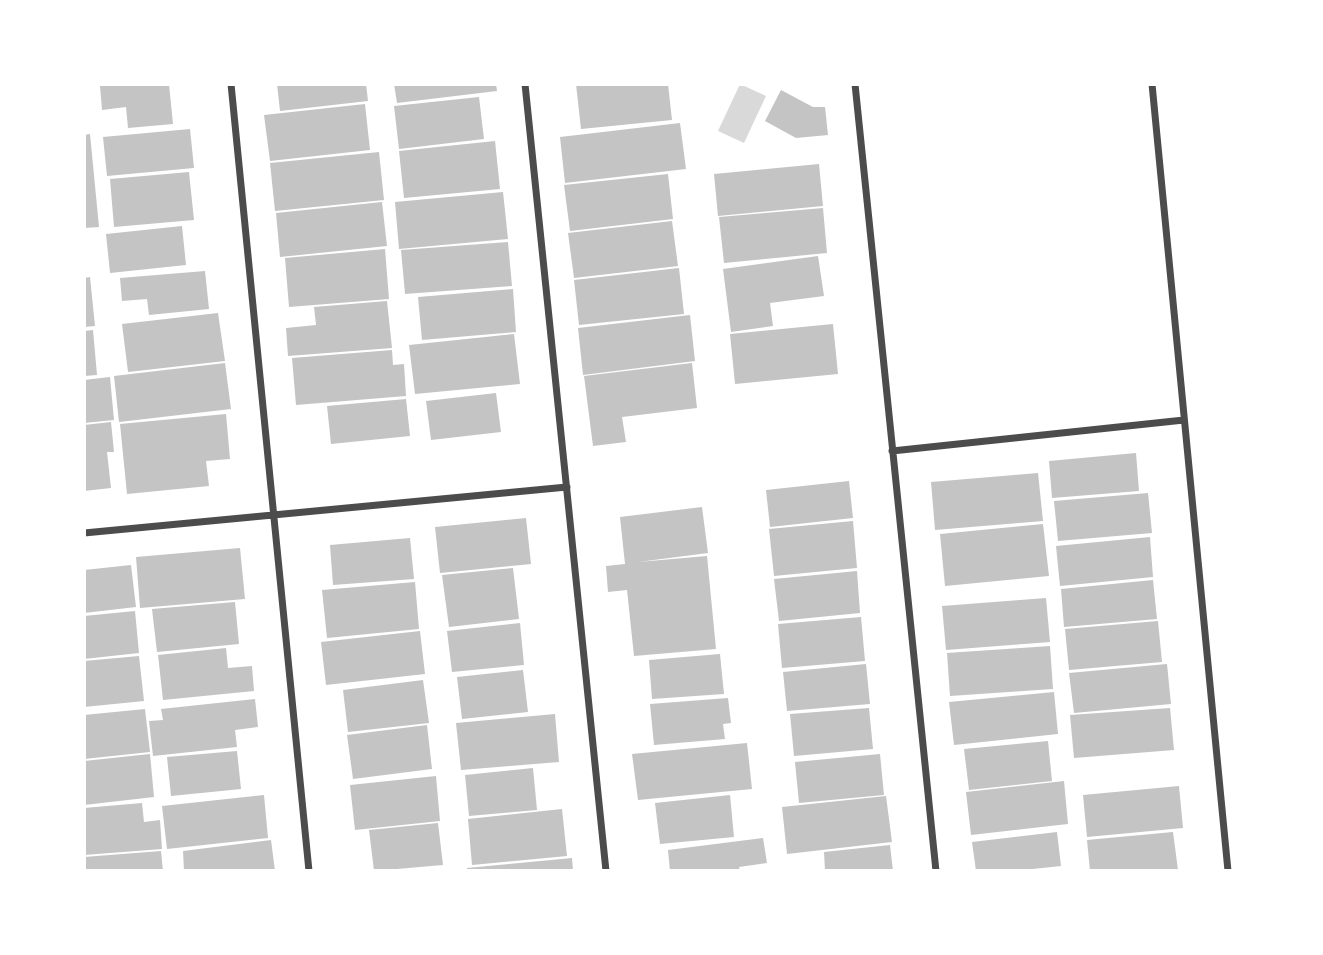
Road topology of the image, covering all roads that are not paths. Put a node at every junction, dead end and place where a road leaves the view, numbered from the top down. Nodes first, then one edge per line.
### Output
1 (231, 84) edge
2 (525, 84) edge
3 (855, 84) edge
4 (1152, 84) edge
5 (1184, 421) junction
6 (891, 451) junction
7 (567, 487) junction
8 (273, 514) junction
9 (84, 533) edge
10 (309, 871) edge
11 (606, 871) edge
12 (936, 871) edge
13 (1228, 871) edge

1 - 8 street
2 - 7 street
3 - 6 street
4 - 5 street
5 - 6 street
5 - 13 street
6 - 12 street
7 - 8 street
7 - 11 street
8 - 9 street
8 - 10 street

